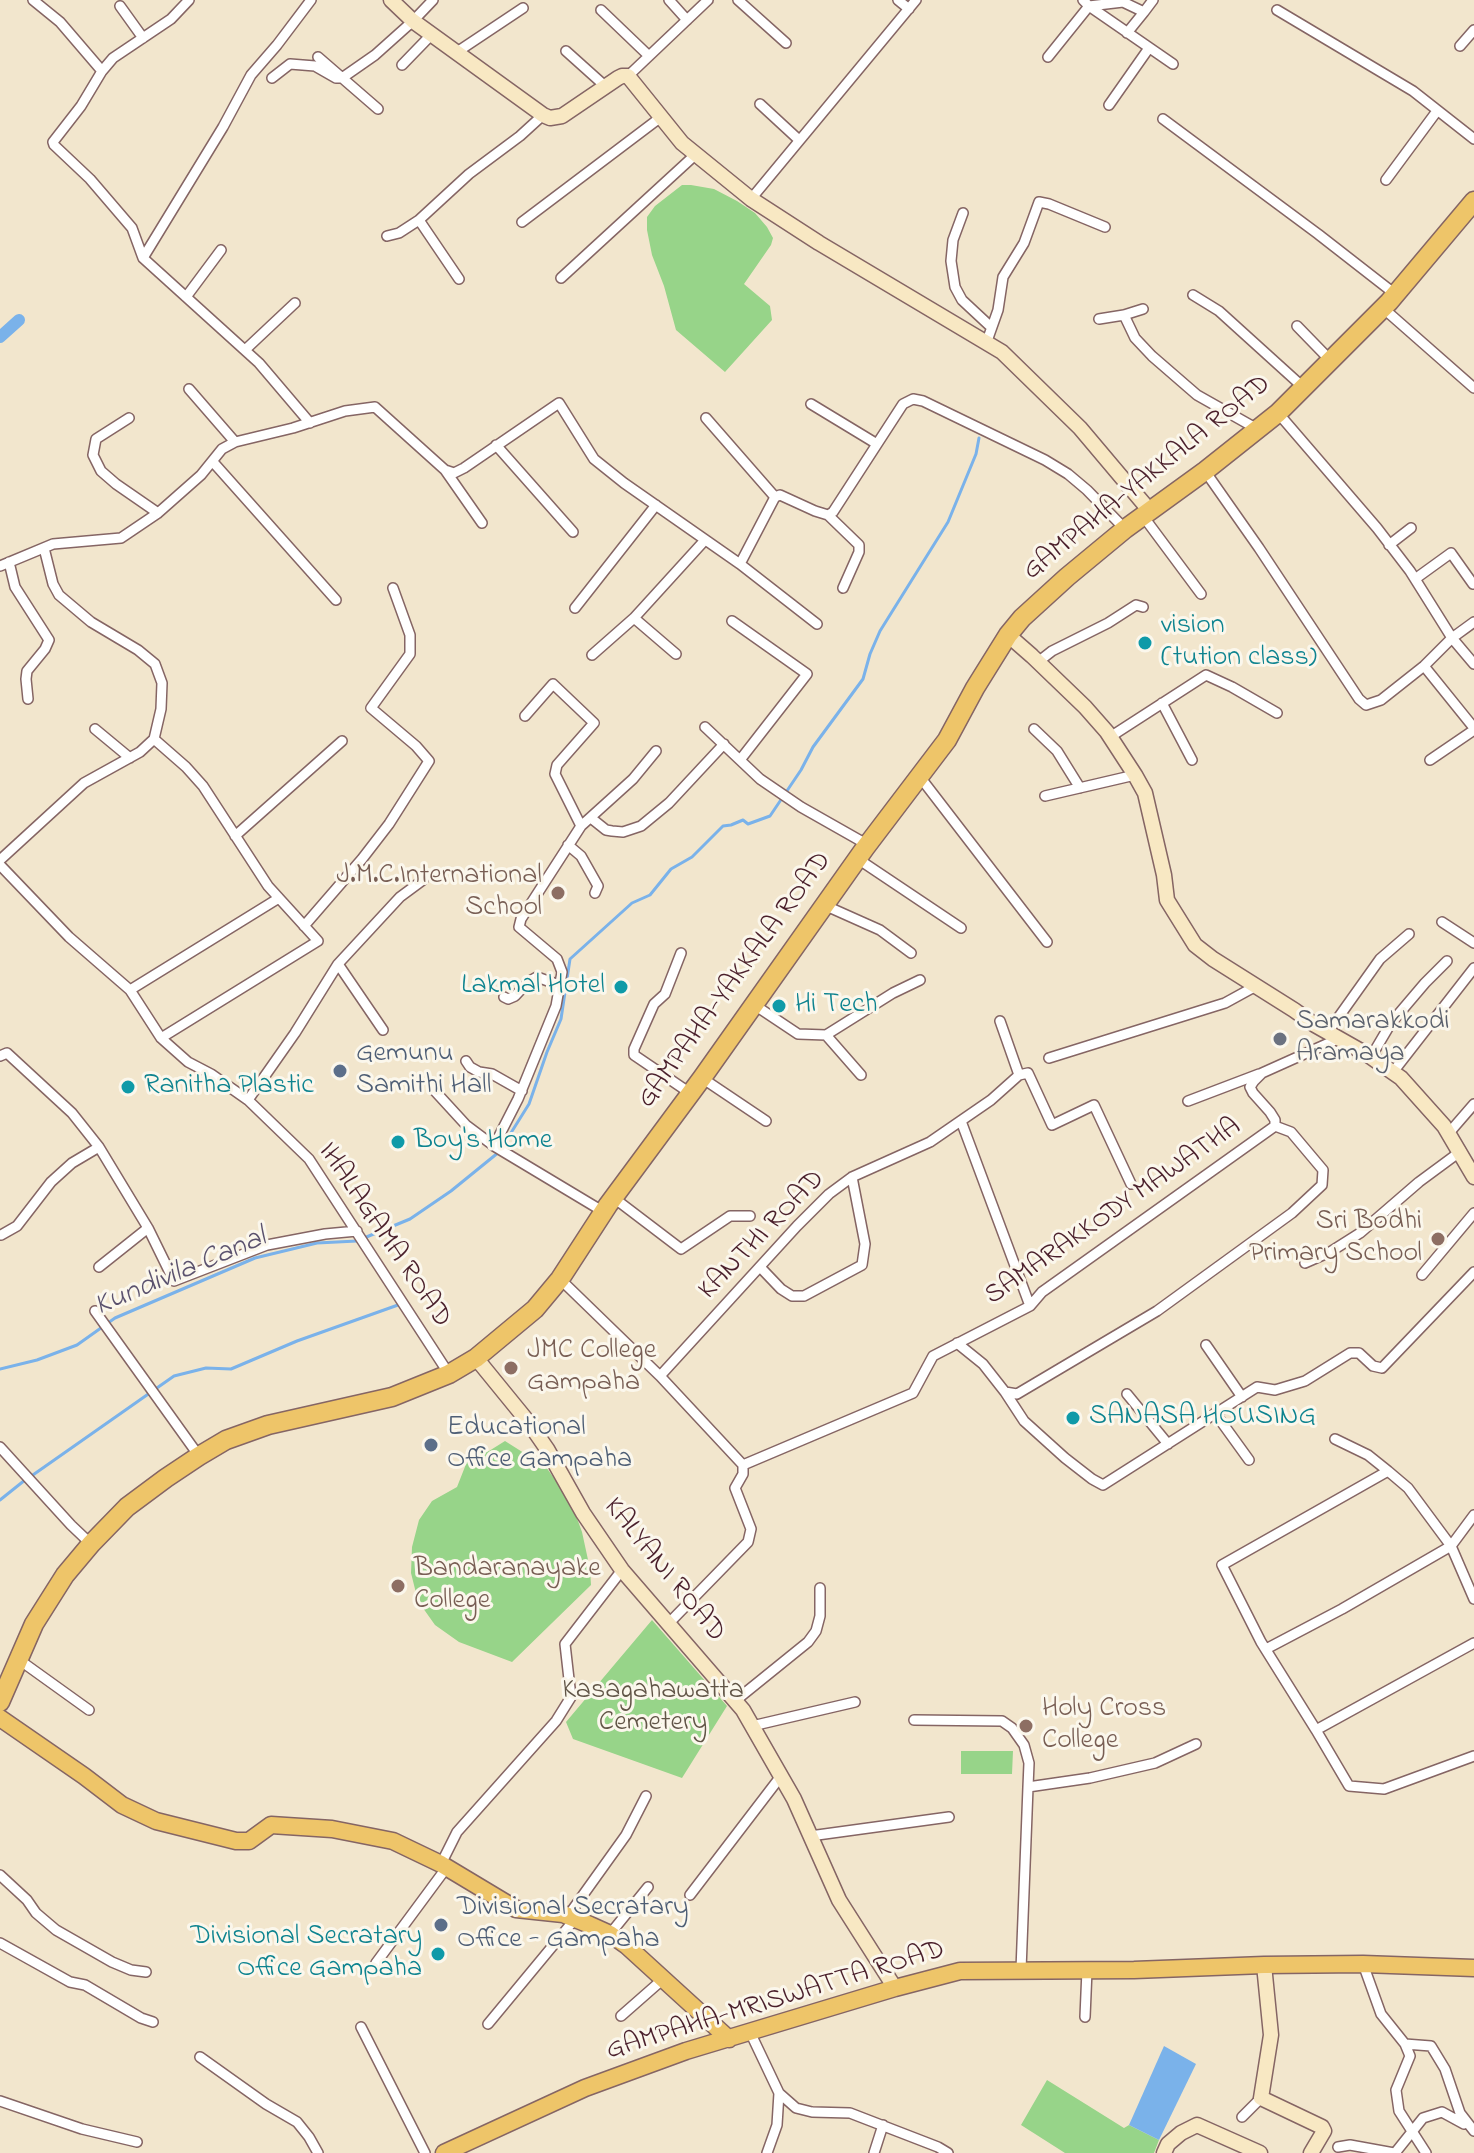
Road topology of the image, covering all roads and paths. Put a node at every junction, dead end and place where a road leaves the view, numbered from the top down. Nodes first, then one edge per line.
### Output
1 (33, 0) edge
2 (189, 0) edge
3 (311, 0) edge
4 (391, 0) edge
5 (433, 0) edge
6 (669, 0) edge
7 (708, 0) edge
8 (738, 0) edge
9 (898, 0) edge
10 (916, 0) edge
11 (1153, 0) edge
12 (1086, 3) edge
13 (120, 6) dead end
14 (523, 8) dead end
15 (909, 9) junction
16 (601, 10) dead end
17 (1277, 10) dead end
18 (1144, 12) junction
19 (687, 20) junction
20 (413, 21) junction
21 (1474, 30) edge
22 (1127, 33) junction
23 (432, 34) junction
24 (143, 38) junction
25 (786, 43) dead end
26 (1460, 46) dead end
27 (1149, 48) junction
28 (566, 51) dead end
29 (457, 52) junction
30 (649, 56) junction
31 (318, 57) dead end
32 (1048, 57) dead end
33 (1173, 64) dead end
34 (402, 65) dead end
35 (102, 71) junction
36 (628, 76) junction
37 (272, 78) dead end
38 (342, 78) junction
39 (605, 86) junction
40 (760, 104) dead end
41 (1109, 105) dead end
42 (378, 109) dead end
43 (1437, 111) junction
44 (543, 115) junction
45 (661, 117) junction
46 (1163, 119) dead end
47 (1474, 139) edge
48 (799, 140) junction
49 (695, 155) junction
50 (1386, 180) dead end
51 (751, 199) junction
52 (1474, 202) edge
53 (963, 213) dead end
54 (419, 220) junction
55 (522, 222) dead end
56 (1105, 227) dead end
57 (387, 236) dead end
58 (221, 250) dead end
59 (143, 258) junction
60 (561, 278) dead end
61 (459, 279) dead end
62 (1193, 295) dead end
63 (186, 297) junction
64 (1389, 301) junction
65 (295, 303) dead end
66 (1143, 309) dead end
67 (1124, 315) junction
68 (1099, 319) dead end
69 (1297, 326) dead end
70 (989, 334) junction
71 (245, 350) junction
72 (1331, 361) junction
73 (1304, 388) junction
74 (1474, 388) edge
75 (189, 389) dead end
76 (811, 404) dead end
77 (1278, 413) junction
78 (129, 418) dead end
79 (706, 418) dead end
80 (310, 423) junction
81 (1259, 430) junction
82 (235, 442) junction
83 (877, 444) junction
84 (496, 445) junction
85 (213, 462) junction
86 (445, 470) junction
87 (1205, 471) junction
88 (775, 497) junction
89 (656, 505) junction
90 (158, 513) junction
91 (1146, 514) junction
92 (828, 515) junction
93 (482, 523) dead end
94 (1411, 528) dead end
95 (1125, 529) junction
96 (573, 532) dead end
97 (705, 540) junction
98 (1389, 545) junction
99 (44, 548) junction
100 (4, 564) edge
101 (740, 564) junction
102 (1415, 579) junction
103 (1473, 584) edge
104 (393, 588) dead end
105 (843, 588) dead end
106 (1201, 594) dead end
107 (336, 600) dead end
108 (1143, 607) dead end
109 (575, 608) dead end
110 (634, 618) junction
111 (732, 621) dead end
112 (1474, 622) edge
113 (817, 624) dead end
114 (1008, 635) junction
115 (1452, 638) junction
116 (676, 654) dead end
117 (592, 655) dead end
118 (1038, 662) junction
119 (1474, 664) edge
120 (1424, 666) junction
121 (28, 699) dead end
122 (1162, 703) junction
123 (1277, 713) dead end
124 (525, 716) dead end
125 (705, 727) dead end
126 (95, 729) dead end
127 (1034, 729) dead end
128 (1474, 729) edge
129 (1110, 737) junction
130 (154, 739) junction
131 (342, 741) dead end
132 (724, 744) junction
133 (656, 751) dead end
134 (130, 758) junction
135 (740, 760) junction
136 (1192, 760) dead end
137 (1430, 760) dead end
138 (1135, 775) junction
139 (920, 777) junction
140 (1080, 788) junction
141 (1045, 796) dead end
142 (591, 818) junction
143 (581, 826) junction
144 (235, 836) junction
145 (568, 845) junction
146 (863, 852) junction
147 (0, 863) edge
148 (423, 880) dead end
149 (595, 893) dead end
150 (279, 898) junction
151 (824, 905) junction
152 (1442, 922) dead end
153 (304, 926) junction
154 (961, 928) dead end
155 (1409, 934) dead end
156 (1047, 942) dead end
157 (1474, 943) edge
158 (681, 953) dead end
159 (911, 953) dead end
160 (1447, 961) dead end
161 (338, 964) junction
162 (1474, 968) edge
163 (920, 980) dead end
164 (559, 985) junction
165 (1256, 986) junction
166 (130, 990) junction
167 (504, 997) dead end
168 (753, 1004) junction
169 (1000, 1021) dead end
170 (383, 1030) dead end
171 (826, 1035) junction
172 (1334, 1035) junction
173 (161, 1038) junction
174 (0, 1056) edge
175 (1371, 1057) junction
176 (1049, 1058) dead end
177 (466, 1061) dead end
178 (1393, 1072) junction
179 (1262, 1073) junction
180 (861, 1075) dead end
181 (1019, 1075) junction
182 (702, 1078) junction
183 (433, 1089) dead end
184 (522, 1091) junction
185 (690, 1093) junction
186 (248, 1100) junction
187 (1188, 1101) dead end
188 (1474, 1104) edge
189 (766, 1121) dead end
190 (961, 1121) junction
191 (1275, 1126) junction
192 (1448, 1134) junction
193 (494, 1146) junction
194 (99, 1147) junction
195 (1461, 1151) junction
196 (852, 1177) junction
197 (1474, 1177) edge
198 (1131, 1184) dead end
199 (609, 1205) junction
200 (1474, 1213) edge
201 (750, 1216) dead end
202 (148, 1228) junction
203 (357, 1231) junction
204 (1, 1235) edge
205 (1305, 1263) dead end
206 (99, 1267) dead end
207 (760, 1267) junction
208 (1474, 1272) edge
209 (1422, 1275) dead end
210 (560, 1279) junction
211 (1030, 1306) junction
212 (95, 1311) dead end
213 (957, 1343) junction
214 (1206, 1345) dead end
215 (476, 1358) junction
216 (449, 1374) junction
217 (660, 1376) junction
218 (1005, 1392) junction
219 (1127, 1394) dead end
220 (1242, 1397) junction
221 (1215, 1413) junction
222 (1335, 1439) dead end
223 (1168, 1444) junction
224 (0, 1447) edge
225 (199, 1456) junction
226 (1249, 1460) dead end
227 (743, 1465) junction
228 (1388, 1471) junction
229 (1474, 1515) edge
230 (91, 1544) junction
231 (1451, 1546) junction
232 (622, 1570) junction
233 (820, 1588) dead end
234 (1474, 1599) edge
235 (669, 1623) junction
236 (1474, 1643) edge
237 (1266, 1649) junction
238 (18, 1659) junction
239 (735, 1701) junction
240 (0, 1702) edge
241 (855, 1702) dead end
242 (89, 1710) dead end
243 (0, 1718) edge
244 (914, 1720) dead end
245 (752, 1726) junction
246 (1316, 1730) junction
247 (1196, 1744) dead end
248 (1474, 1756) edge
249 (781, 1776) junction
250 (1028, 1787) junction
251 (646, 1796) dead end
252 (949, 1817) dead end
253 (810, 1836) junction
254 (444, 1865) junction
255 (0, 1875) edge
256 (648, 1887) dead end
257 (690, 1895) dead end
258 (572, 1918) junction
259 (610, 1934) junction
260 (0, 1943) edge
261 (376, 1963) dead end
262 (1363, 1964) junction
263 (1264, 1965) junction
264 (1474, 1968) edge
265 (1021, 1970) junction
266 (1087, 1970) junction
267 (146, 1972) dead end
268 (662, 1980) junction
269 (895, 1988) junction
270 (621, 2016) dead end
271 (1085, 2017) dead end
272 (153, 2022) dead end
273 (488, 2024) dead end
274 (361, 2027) dead end
275 (750, 2032) junction
276 (729, 2039) junction
277 (1405, 2044) junction
278 (200, 2057) dead end
279 (779, 2093) junction
280 (1261, 2098) junction
281 (0, 2101) edge
282 (1242, 2117) dead end
283 (883, 2125) junction
284 (1472, 2129) edge
285 (1412, 2132) junction
286 (137, 2142) dead end
287 (1338, 2147) dead end
288 (318, 2153) edge
289 (425, 2153) edge
290 (444, 2153) edge
291 (767, 2153) edge
292 (874, 2153) edge
293 (948, 2153) edge
294 (1164, 2153) edge
295 (1260, 2153) edge
296 (1311, 2153) edge
297 (1395, 2153) edge
298 (1426, 2153) edge

1 - 35 street
2 - 24 street
3 - 59 street
4 - 20 street
5 - 20 street
6 - 19 street
7 - 19 street
8 - 25 street
9 - 15 street
10 - 15 street
11 - 18 street
12 - 18 street
12 - 22 street
12 - 32 street
13 - 24 street
14 - 29 street
15 - 48 street
16 - 30 street
17 - 43 street
18 - 22 street
19 - 30 street
20 - 23 street
20 - 38 street
21 - 26 street
22 - 27 street
23 - 29 street
23 - 34 street
24 - 35 street
27 - 33 street
27 - 41 street
28 - 39 street
29 - 44 street
30 - 36 street
31 - 38 street
35 - 59 street
36 - 39 street
36 - 45 street
37 - 38 street
38 - 42 street
39 - 44 street
40 - 48 street
43 - 47 street
43 - 50 street
44 - 54 street
45 - 49 street
45 - 55 street
46 - 64 street
48 - 51 street
49 - 51 street
49 - 60 street
51 - 70 street
52 - 64 highway, GAMPAHA-YAKKALA ROAD
53 - 70 street
54 - 57 street
54 - 61 street
56 - 70 street
58 - 63 street
59 - 63 street
62 - 73 street
63 - 71 street
64 - 72 highway, GAMPAHA-YAKKALA ROAD
64 - 74 street
65 - 71 street
66 - 67 street
67 - 68 street
67 - 81 street
69 - 72 street
70 - 91 street
71 - 80 street
72 - 73 highway, GAMPAHA-YAKKALA ROAD
73 - 77 highway, GAMPAHA-YAKKALA ROAD
75 - 82 street
76 - 83 street
77 - 81 highway, GAMPAHA-YAKKALA ROAD
77 - 98 street
78 - 90 street
79 - 88 street
80 - 82 street
80 - 86 street
81 - 87 highway, GAMPAHA-YAKKALA ROAD
82 - 85 street
83 - 92 street
83 - 95 street
84 - 86 street
84 - 89 street
84 - 96 street
85 - 90 street
85 - 107 street
86 - 93 street
87 - 91 highway, GAMPAHA-YAKKALA ROAD
87 - 120 street
88 - 92 street
88 - 101 street
89 - 97 street
89 - 109 street
90 - 99 street
91 - 95 highway, GAMPAHA-YAKKALA ROAD
91 - 106 street
92 - 105 street
94 - 98 street
95 - 114 highway, GAMPAHA-YAKKALA ROAD
97 - 101 street
97 - 110 street
98 - 102 street
99 - 100 street
99 - 130 street
100 - 121 street
101 - 113 street
102 - 103 street
102 - 115 street
104 - 153 street
108 - 118 street
110 - 116 street
110 - 117 street
111 - 135 street
112 - 115 street
114 - 118 street
114 - 139 highway, GAMPAHA-YAKKALA ROAD
115 - 119 street
115 - 120 street
118 - 129 street
120 - 128 street
122 - 123 street
122 - 129 street
122 - 136 street
124 - 143 street
125 - 132 street
126 - 134 street
127 - 140 street
128 - 137 street
129 - 138 street
130 - 134 street
130 - 144 street
131 - 144 street
132 - 135 street
132 - 142 street
133 - 142 street
134 - 147 street
135 - 146 street
138 - 140 street
138 - 165 street
139 - 146 highway, GAMPAHA-YAKKALA ROAD
139 - 156 street
140 - 141 street
142 - 143 street
143 - 145 street
144 - 150 street
145 - 149 street
145 - 164 street
146 - 151 highway, GAMPAHA-YAKKALA ROAD
146 - 154 street
147 - 166 street, IHALAGAMA ROAD
148 - 161 street
150 - 153 street
150 - 166 street
151 - 159 street
151 - 168 highway, GAMPAHA-YAKKALA ROAD
152 - 157 street
153 - 173 street
155 - 172 street
158 - 185 street
160 - 175 street
161 - 170 street
161 - 186 street
162 - 178 street
163 - 171 street
164 - 167 street
164 - 184 street
165 - 172 street
165 - 176 street
166 - 173 street, IHALAGAMA ROAD
168 - 171 street
168 - 182 highway, GAMPAHA-YAKKALA ROAD
169 - 181 street
171 - 180 street
172 - 175 street
172 - 179 street
173 - 186 street, IHALAGAMA ROAD
174 - 194 street
175 - 178 street
177 - 184 street
178 - 192 street
179 - 187 street
179 - 191 street, SAMARAKKODY MAWATHA
181 - 190 street, KANTHI ROAD
181 - 198 street
182 - 185 highway, GAMPAHA-YAKKALA ROAD
182 - 189 street
183 - 193 street
184 - 193 street
185 - 199 highway, GAMPAHA-YAKKALA ROAD
186 - 203 street, IHALAGAMA ROAD
188 - 192 street
190 - 196 street, KANTHI ROAD
190 - 211 street
191 - 211 street, SAMARAKKODY MAWATHA
191 - 218 street
192 - 195 street
193 - 199 street
194 - 202 street
194 - 204 street
195 - 197 street
195 - 205 street
196 - 207 street, KANTHI ROAD
196 - 207 street
199 - 201 street
199 - 210 highway, GAMPAHA-YAKKALA ROAD
200 - 209 street
202 - 203 street
202 - 206 street
203 - 216 street, IHALAGAMA ROAD
207 - 217 street, KANTHI ROAD
208 - 220 street
210 - 215 highway, GAMPAHA-YAKKALA ROAD
210 - 217 street
211 - 213 street, SAMARAKKODY MAWATHA
212 - 225 street
213 - 218 street
213 - 227 street, SAMARAKKODY MAWATHA
214 - 220 street
215 - 216 highway, GAMPAHA-YAKKALA ROAD
215 - 232 street, KALYANI ROAD
216 - 225 highway, GAMPAHA-YAKKALA ROAD
217 - 227 street
218 - 223 street
219 - 223 street
220 - 221 street
221 - 223 street
221 - 226 street
222 - 228 street
224 - 230 street
225 - 230 highway, GAMPAHA-YAKKALA ROAD
227 - 235 street
228 - 231 street
228 - 237 street
229 - 231 street
230 - 238 highway, GAMPAHA-YAKKALA ROAD
231 - 234 street
231 - 237 street
232 - 235 street, KALYANI ROAD
232 - 254 street
233 - 239 street
235 - 239 street, KALYANI ROAD
236 - 246 street
237 - 246 street
238 - 240 highway, GAMPAHA-YAKKALA ROAD
238 - 242 street
239 - 245 street, KALYANI ROAD
241 - 245 street
243 - 254 main road
244 - 250 street
245 - 249 street, KALYANI ROAD
246 - 248 street
247 - 250 street
249 - 253 street, KALYANI ROAD
249 - 257 street
250 - 265 street
251 - 258 street
252 - 253 street
253 - 269 street, KALYANI ROAD
254 - 258 main road
254 - 261 street
255 - 267 street
256 - 259 street
258 - 259 main road
258 - 273 street
259 - 268 main road
260 - 272 street
262 - 263 main road, GAMPAHA-MRISWATTA ROAD
262 - 264 main road, GAMPAHA-MRISWATTA ROAD
262 - 277 street
263 - 266 main road, GAMPAHA-MRISWATTA ROAD
263 - 280 street
265 - 266 main road, GAMPAHA-MRISWATTA ROAD
265 - 269 main road, GAMPAHA-MRISWATTA ROAD
266 - 271 street
268 - 270 street
268 - 276 main road
269 - 275 main road, GAMPAHA-MRISWATTA ROAD
274 - 289 street
275 - 276 main road, GAMPAHA-MRISWATTA ROAD
275 - 279 street
276 - 290 main road, GAMPAHA-MRISWATTA ROAD
277 - 284 street
277 - 285 street
278 - 288 street
279 - 283 street
279 - 291 street
280 - 282 street
280 - 296 street
281 - 286 street
283 - 292 street
283 - 293 street
284 - 285 street
285 - 297 street
285 - 298 street
287 - 297 street
294 - 295 street

